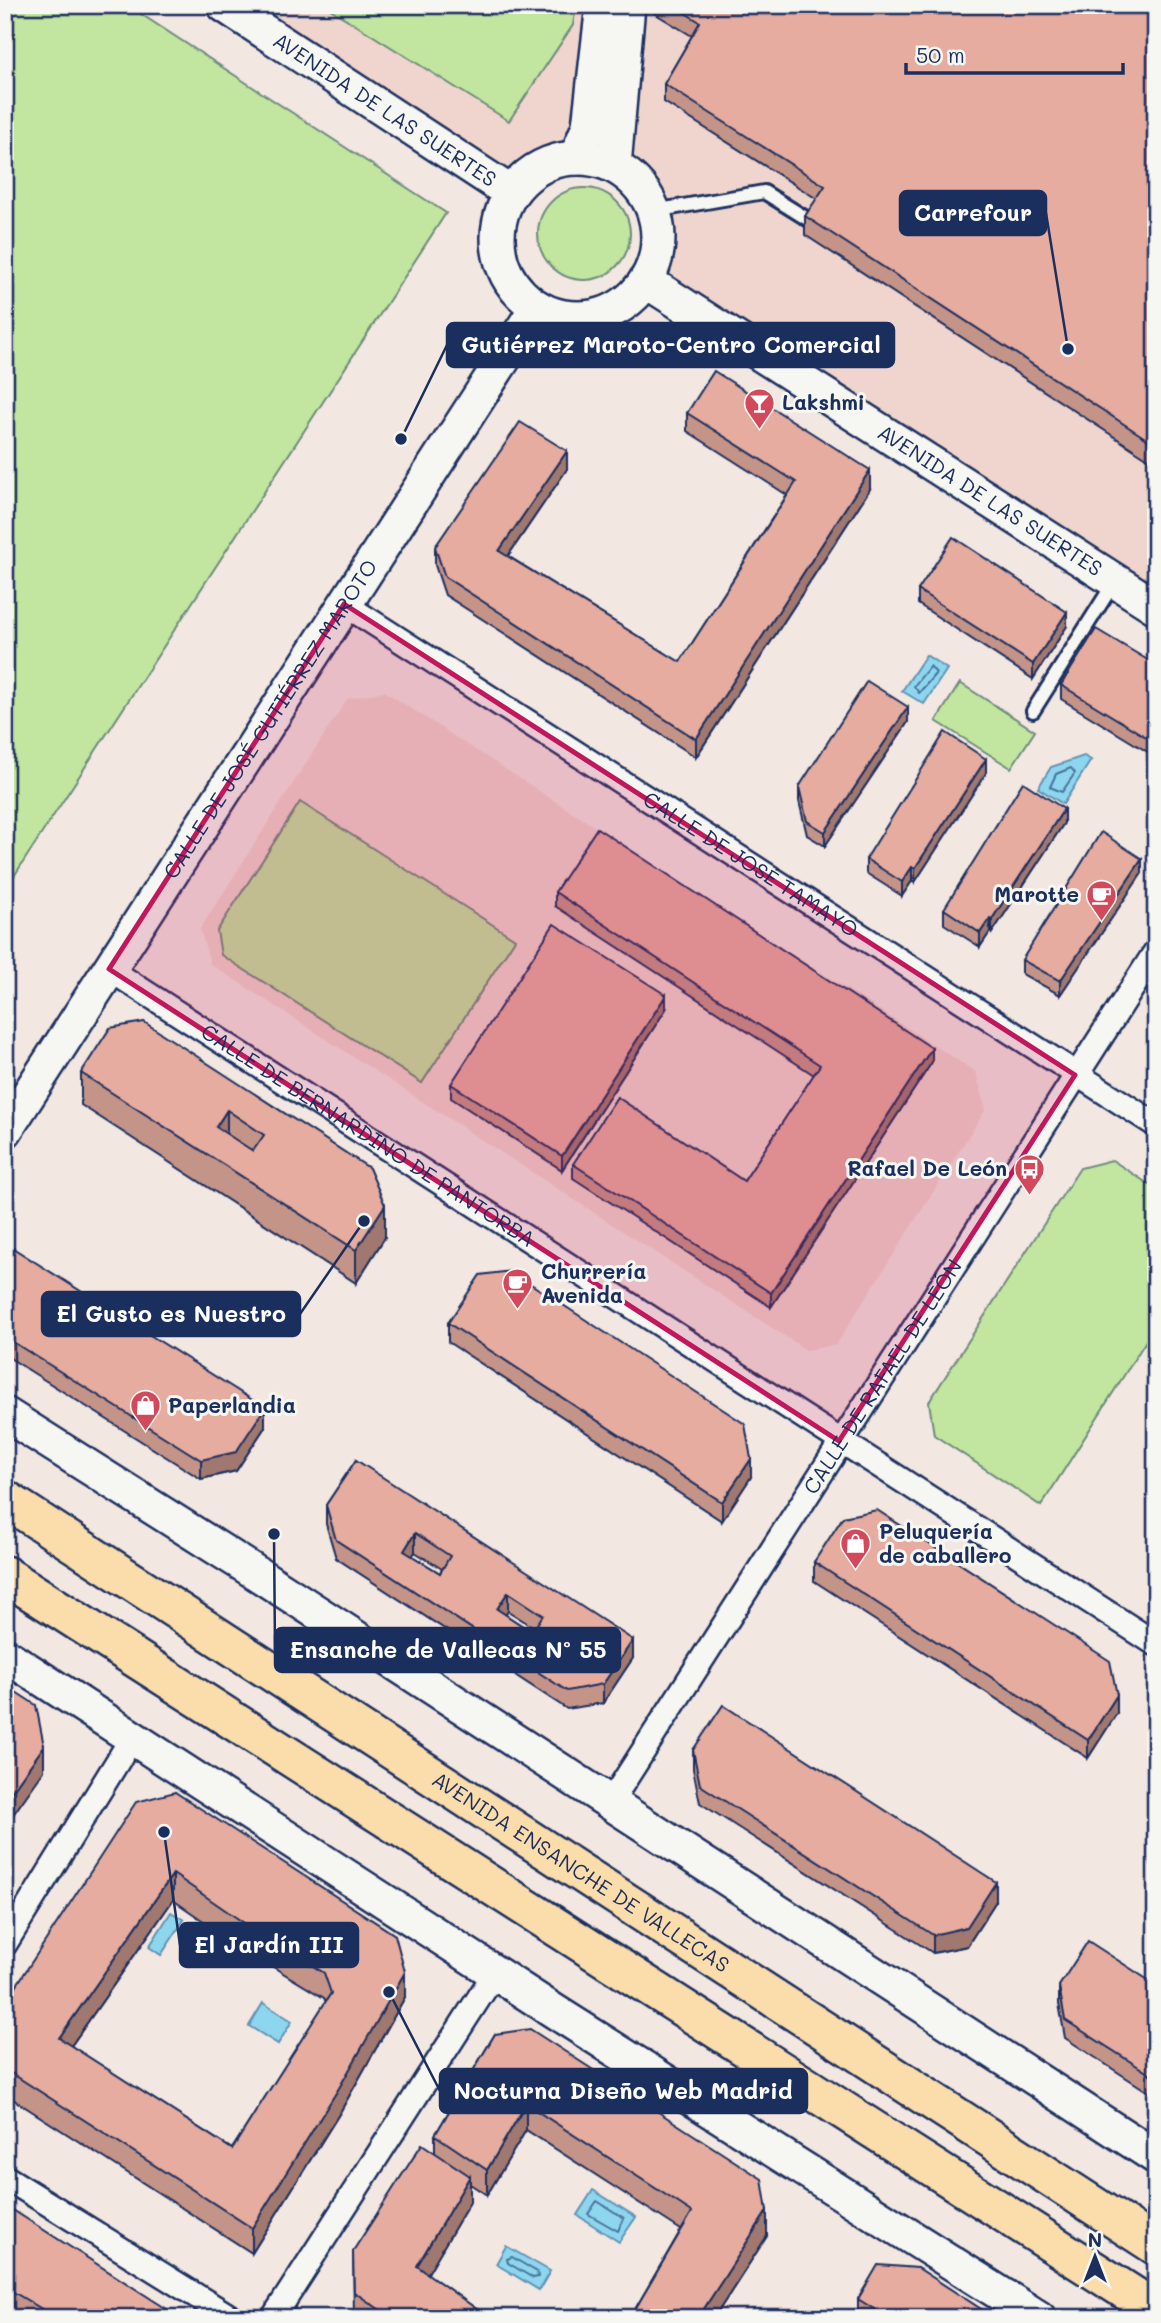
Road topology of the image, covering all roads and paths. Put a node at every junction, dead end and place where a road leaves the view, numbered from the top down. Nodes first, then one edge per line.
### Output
1 (224, 5) edge
2 (603, 5) edge
3 (628, 5) edge
4 (576, 158) junction
5 (614, 166) junction
6 (512, 193) junction
7 (654, 211) junction
8 (809, 219) edge
9 (646, 281) junction
10 (537, 307) junction
11 (1115, 581) junction
12 (344, 604) junction
13 (1156, 607) edge
14 (1033, 711) dead end
15 (1156, 950) edge
16 (109, 969) junction
17 (1075, 1075) junction
18 (1156, 1125) edge
19 (5, 1131) edge
20 (5, 1414) edge
21 (839, 1441) junction
22 (5, 1499) edge
23 (5, 1575) edge
24 (1156, 1644) edge
25 (5, 1656) edge
26 (132, 1738) junction
27 (610, 1803) junction
28 (5, 1944) edge
29 (495, 1973) junction
30 (1156, 2157) edge
31 (5, 2177) edge
32 (1156, 2246) edge
33 (1156, 2311) edge
34 (232, 2318) edge
35 (273, 2318) edge
36 (1039, 2318) edge

1 - 6 main road, AVENIDA DE LAS SUERTES
2 - 4 main road
3 - 5 main road
4 - 5 main road
4 - 6 main road
5 - 7 main road
6 - 10 main road
7 - 8 lane
7 - 9 main road
9 - 10 main road
9 - 11 main road, AVENIDA DE LAS SUERTES
10 - 12 main road, CALLE DE JOSÉ GUTIÉRREZ MAROTO
11 - 13 main road, AVENIDA DE LAS SUERTES
11 - 14 lane
12 - 16 main road, CALLE DE JOSÉ GUTIÉRREZ MAROTO
12 - 17 street, CALLE DE JOSÉ TAMAYO
15 - 17 street, CALLE DE RAFAEL DE LEÓN
16 - 19 main road, CALLE DE JOSÉ GUTIÉRREZ MAROTO
16 - 21 street, CALLE DE BERNARDINO DE PANTORBA
17 - 18 street, CALLE DE JOSÉ TAMAYO
17 - 21 street, CALLE DE RAFAEL DE LEÓN
20 - 27 main road
21 - 24 street, CALLE DE BERNARDINO DE PANTORBA
21 - 27 street, CALLE DE RAFAEL DE LEÓN
22 - 32 main road, AVENIDA ENSANCHE DE VALLECAS
23 - 33 main road
25 - 26 main road
26 - 28 street
26 - 29 main road
27 - 30 main road
29 - 35 street
29 - 36 main road
31 - 34 street

